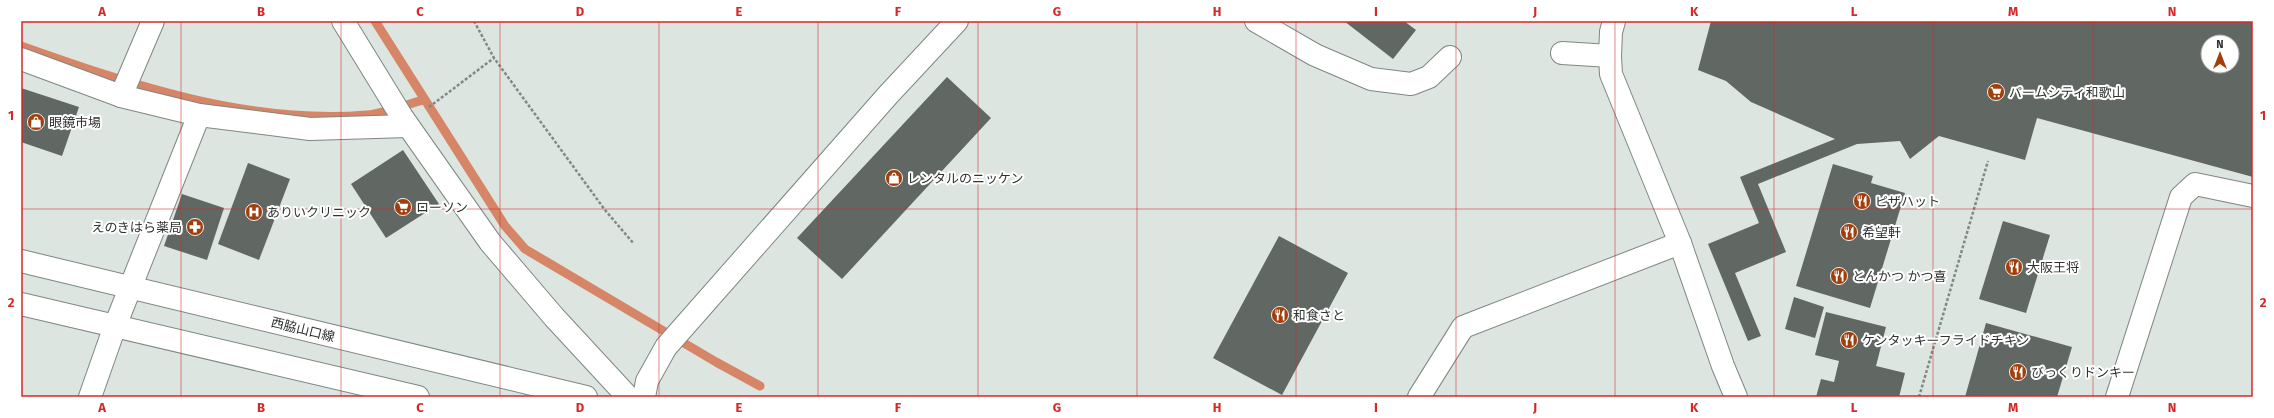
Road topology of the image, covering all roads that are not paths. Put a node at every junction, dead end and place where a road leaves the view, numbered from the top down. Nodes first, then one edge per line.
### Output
1 (153, 21) edge
2 (343, 21) edge
3 (957, 21) edge
4 (1256, 21) edge
5 (1614, 21) edge
6 (1562, 53) dead end
7 (1610, 56) junction
8 (1450, 57) dead end
9 (21, 59) edge
10 (125, 87) junction
11 (400, 114) junction
12 (199, 115) junction
13 (2253, 196) edge
14 (1680, 244) junction
15 (21, 261) edge
16 (131, 287) junction
17 (21, 304) edge
18 (115, 326) junction
19 (90, 397) edge
20 (418, 397) edge
21 (586, 397) edge
22 (628, 397) edge
23 (644, 397) edge
24 (1419, 397) edge
25 (1736, 397) edge
26 (2117, 397) edge

1 - 10 street
2 - 11 street
3 - 23 street
4 - 8 street
5 - 7 street
6 - 7 street
7 - 14 street
9 - 10 street
10 - 12 street
11 - 12 street
11 - 22 street
12 - 16 street
13 - 26 street
14 - 24 street
14 - 25 street
15 - 16 street, 西脇山口線
16 - 18 street
16 - 21 street, 西脇山口線
17 - 18 street
18 - 19 street
18 - 20 street

